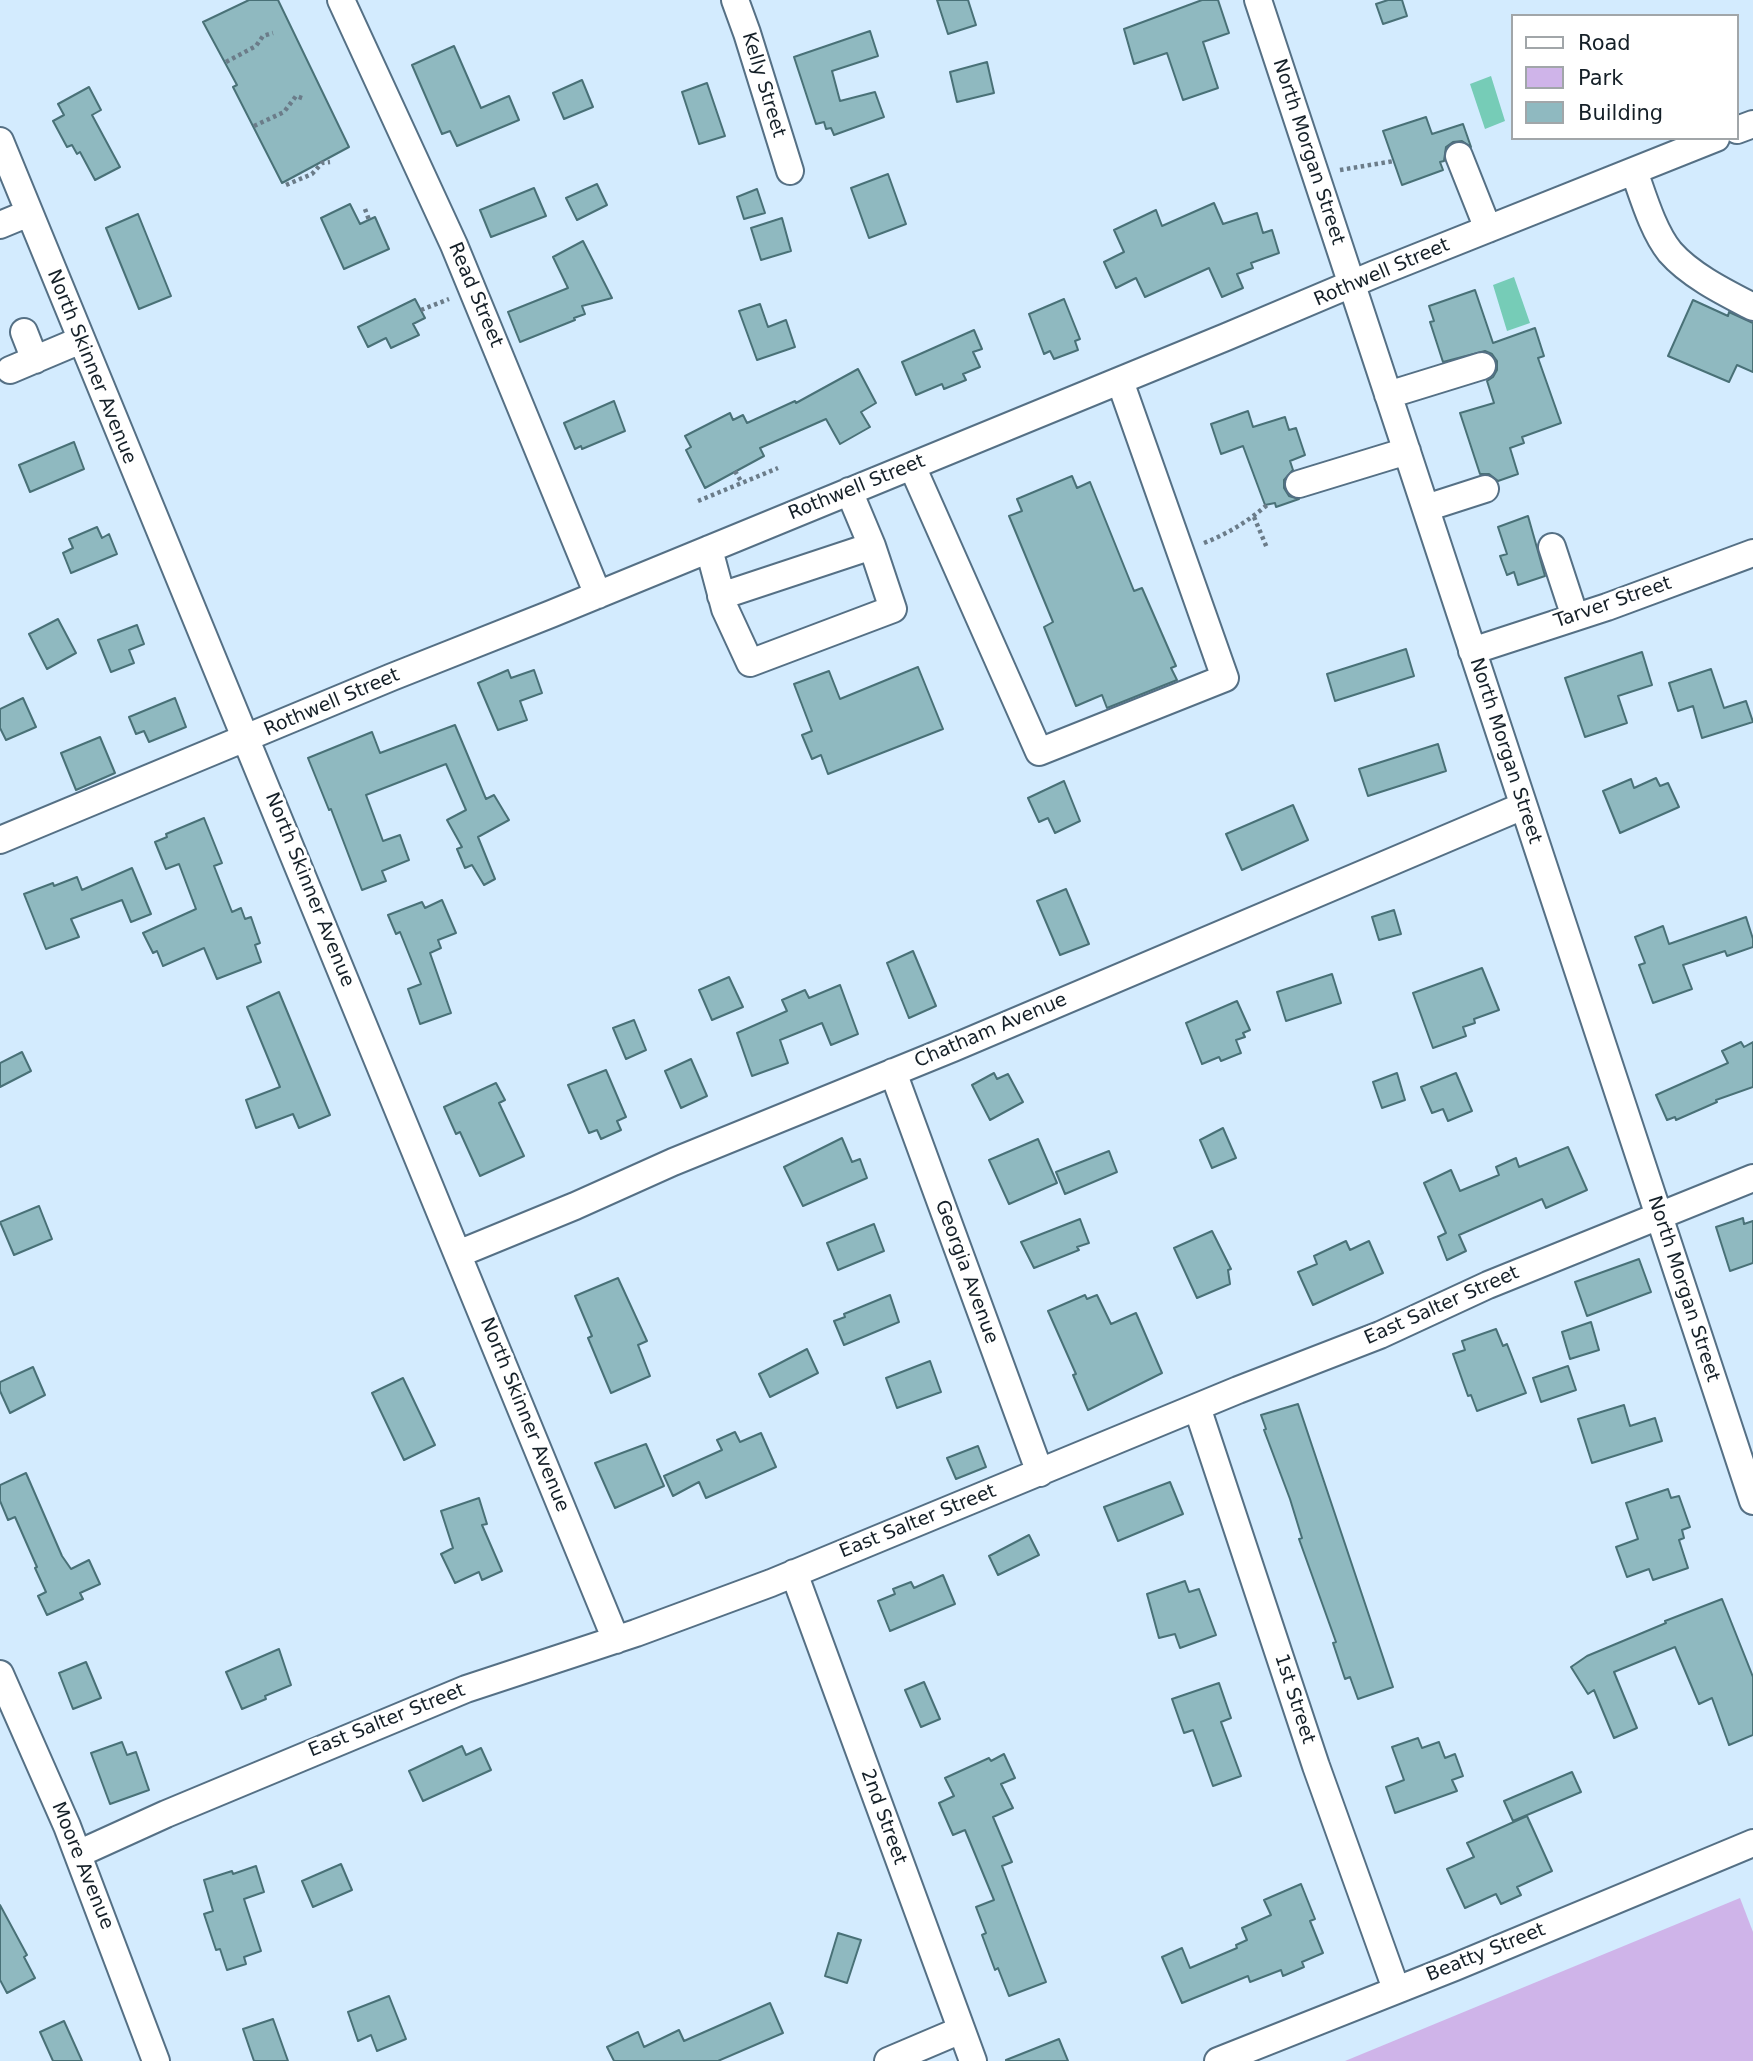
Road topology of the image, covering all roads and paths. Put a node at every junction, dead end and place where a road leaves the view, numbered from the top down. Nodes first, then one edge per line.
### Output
1 (341, 0) edge
2 (735, 0) edge
3 (1258, 0) edge
4 (273, 33) dead end
5 (226, 62) dead end
6 (305, 99) dead end
7 (254, 127) dead end
8 (1711, 140) edge
9 (0, 141) edge
10 (1459, 156) dead end
11 (1394, 161) dead end
12 (330, 162) dead end
13 (790, 171) dead end
14 (1634, 171) junction
15 (1317, 178) junction
16 (286, 185) dead end
17 (365, 209) dead end
18 (29, 213) junction
19 (369, 220) dead end
20 (0, 225) edge
21 (1488, 229) junction
22 (1352, 284) junction
23 (1753, 307) edge
24 (24, 332) dead end
25 (81, 340) junction
26 (35, 360) junction
27 (1482, 366) dead end
28 (10, 370) dead end
29 (1120, 381) junction
30 (1388, 395) junction
31 (1407, 451) junction
32 (912, 466) junction
33 (778, 468) dead end
34 (735, 471) dead end
35 (741, 483) junction
36 (1299, 485) dead end
37 (1485, 489) dead end
38 (849, 491) junction
39 (698, 501) dead end
40 (1268, 504) dead end
41 (1426, 508) junction
42 (1254, 517) junction
43 (1214, 539) dead end
44 (873, 546) junction
45 (1552, 547) dead end
46 (1268, 548) dead end
47 (709, 549) junction
48 (1753, 553) edge
49 (598, 595) junction
50 (721, 596) junction
51 (1575, 617) junction
52 (1472, 651) junction
53 (246, 739) junction
54 (1523, 806) junction
55 (0, 840) edge
56 (893, 1072) junction
57 (1753, 1178) edge
58 (1659, 1215) junction
59 (457, 1254) junction
60 (1197, 1407) junction
61 (1040, 1473) junction
62 (1753, 1501) edge
63 (794, 1573) junction
64 (615, 1640) junction
65 (0, 1674) edge
66 (1753, 1843) edge
67 (78, 1854) junction
68 (1396, 1989) junction
69 (961, 2030) junction
70 (156, 2061) edge
71 (888, 2061) edge
72 (973, 2061) edge
73 (1218, 2061) edge

1 - 49 street, Read Street
2 - 13 street, Kelly Street
3 - 15 street, North Morgan Street
4 - 5 path
6 - 7 path
8 - 14 street, Rothwell Street
9 - 18 street, North Skinner Avenue
10 - 21 street
11 - 15 path
12 - 16 path
14 - 21 street, Rothwell Street
14 - 23 street
15 - 22 street, North Morgan Street
17 - 19 path
18 - 20 street
18 - 25 street, North Skinner Avenue
21 - 22 street, Rothwell Street
22 - 29 street, Rothwell Street
22 - 30 street, North Morgan Street
24 - 26 street
25 - 26 street
25 - 53 street, North Skinner Avenue
26 - 28 street
27 - 30 street
29 - 32 street, Rothwell Street
29 - 32 street
30 - 31 street, North Morgan Street
31 - 36 street
31 - 41 street, North Morgan Street
32 - 38 street, Rothwell Street
33 - 35 path
34 - 35 path
35 - 39 path
37 - 41 street
38 - 44 street
38 - 47 street, Rothwell Street
40 - 42 path
41 - 52 street, North Morgan Street
42 - 43 path
42 - 46 path
44 - 50 street
44 - 50 street
45 - 51 street
47 - 49 street, Rothwell Street
47 - 50 street
48 - 51 street, Tarver Street
49 - 53 street, Rothwell Street
51 - 52 street, Tarver Street
52 - 54 street, North Morgan Street
53 - 55 street, Rothwell Street
53 - 59 street, North Skinner Avenue
54 - 56 street, Chatham Avenue
54 - 58 street, North Morgan Street
56 - 59 street, Chatham Avenue
56 - 61 street, Georgia Avenue
57 - 58 street, East Salter Street
58 - 60 street, East Salter Street
58 - 62 street, North Morgan Street
59 - 64 street, North Skinner Avenue
60 - 61 street, East Salter Street
60 - 68 street, 1st Street
61 - 63 street, East Salter Street
63 - 64 street, East Salter Street
63 - 69 street, 2nd Street
64 - 67 street, East Salter Street
65 - 67 street, Moore Avenue
66 - 68 street, Beatty Street
67 - 70 street, Moore Avenue
68 - 73 street, Beatty Street
69 - 71 street
69 - 72 street, 2nd Street

